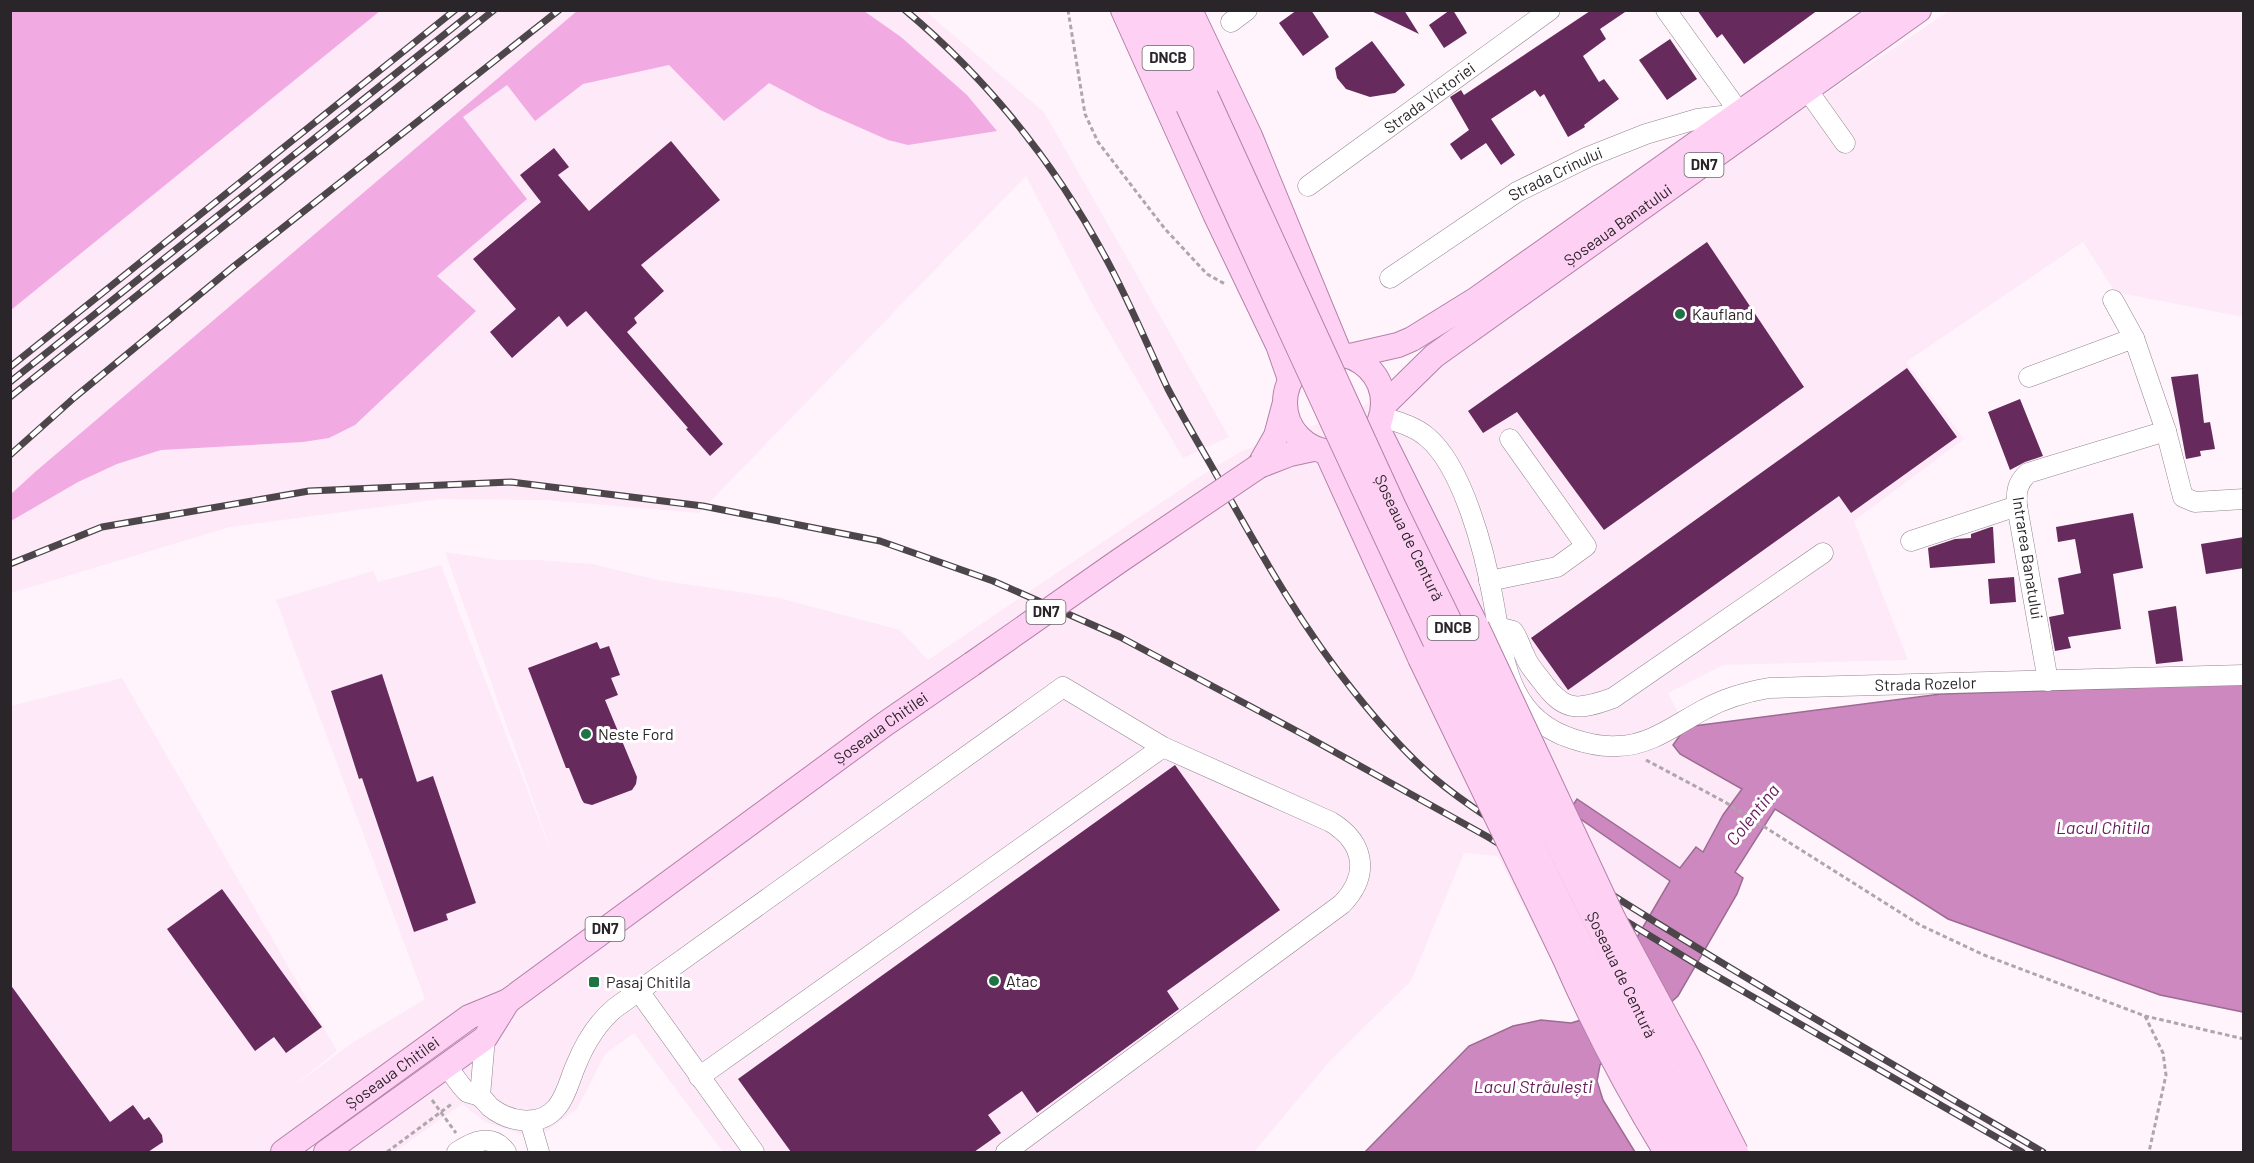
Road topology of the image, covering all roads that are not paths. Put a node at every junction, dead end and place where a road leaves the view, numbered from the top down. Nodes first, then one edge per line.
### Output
1 (1123, 10) edge
2 (1147, 10) edge
3 (1169, 10) edge
4 (1190, 10) edge
5 (1550, 10) edge
6 (1666, 10) edge
7 (1885, 10) edge
8 (1919, 10) edge
9 (1808, 91) junction
10 (1197, 101) junction
11 (1746, 122) junction
12 (1845, 143) dead end
13 (1308, 186) dead end
14 (1390, 278) dead end
15 (2113, 300) dead end
16 (2134, 338) junction
17 (1345, 355) junction
18 (2029, 376) dead end
19 (1290, 380) junction
20 (1284, 406) junction
21 (1381, 417) junction
22 (2166, 431) junction
23 (1510, 439) dead end
24 (1320, 451) junction
25 (1259, 466) junction
26 (2244, 499) edge
27 (2017, 506) junction
28 (1911, 541) dead end
29 (1823, 553) dead end
30 (1489, 581) junction
31 (1487, 627) junction
32 (2244, 675) edge
33 (2048, 681) junction
34 (1163, 747) junction
35 (638, 990) junction
36 (508, 1001) junction
37 (485, 1038) junction
38 (431, 1044) junction
39 (447, 1066) junction
40 (699, 1077) junction
41 (480, 1096) junction
42 (530, 1121) junction
43 (462, 1149) edge
44 (283, 1152) edge
45 (326, 1152) edge
46 (506, 1152) edge
47 (539, 1152) edge
48 (754, 1152) edge
49 (1006, 1152) edge
50 (1666, 1152) edge
51 (1690, 1152) edge
52 (1715, 1152) edge
53 (1736, 1152) edge

1 - 19 main road
2 - 10 main road, Șoseaua de Centură / DNCB
3 - 10 main road, Șoseaua de Centură / DNCB
4 - 17 main road
5 - 13 street, Strada Victoriei
6 - 11 street
7 - 11 main road, Șoseaua Banatului / DN7
8 - 9 main road, Șoseaua Banatului / DN7
9 - 11 main road, Șoseaua Banatului / DN7
9 - 12 street
10 - 51 main road, Șoseaua de Centură / DNCB, bridge
10 - 52 main road, Șoseaua de Centură / DNCB, bridge
11 - 14 street, Strada Crinului
11 - 17 main road, Șoseaua Banatului / DN7
11 - 21 main road, Șoseaua Banatului / DN7
15 - 16 street
16 - 18 street
16 - 22 street
17 - 19 main road, DN7
17 - 21 main road
19 - 20 main road, DN7
20 - 24 main road
20 - 25 main road, Șoseaua Chitilei / DN7
21 - 24 main road, DN7
21 - 30 street
21 - 31 main road
22 - 26 street
22 - 27 street, Intrarea Banatului
23 - 30 street
24 - 25 main road, Șoseaua Chitilei / DN7
24 - 50 main road, bridge
25 - 36 main road, Șoseaua Chitilei / DN7, bridge
27 - 28 street
27 - 33 street, Intrarea Banatului
29 - 31 street
30 - 31 street
31 - 33 street, Strada Rozelor
31 - 53 main road, bridge
32 - 33 street, Strada Rozelor
34 - 35 street
34 - 40 street
34 - 49 street
35 - 40 street
35 - 42 street
36 - 37 main road, Șoseaua Chitilei / DN7
36 - 38 main road, Șoseaua Chitilei / DN7
37 - 39 main road, Șoseaua Chitilei / DN7
37 - 41 street
38 - 39 main road
38 - 44 main road, Șoseaua Chitilei / DN7
39 - 41 street
39 - 45 main road, Șoseaua Chitilei / DN7
40 - 48 street
41 - 42 street
42 - 47 street
43 - 46 street

